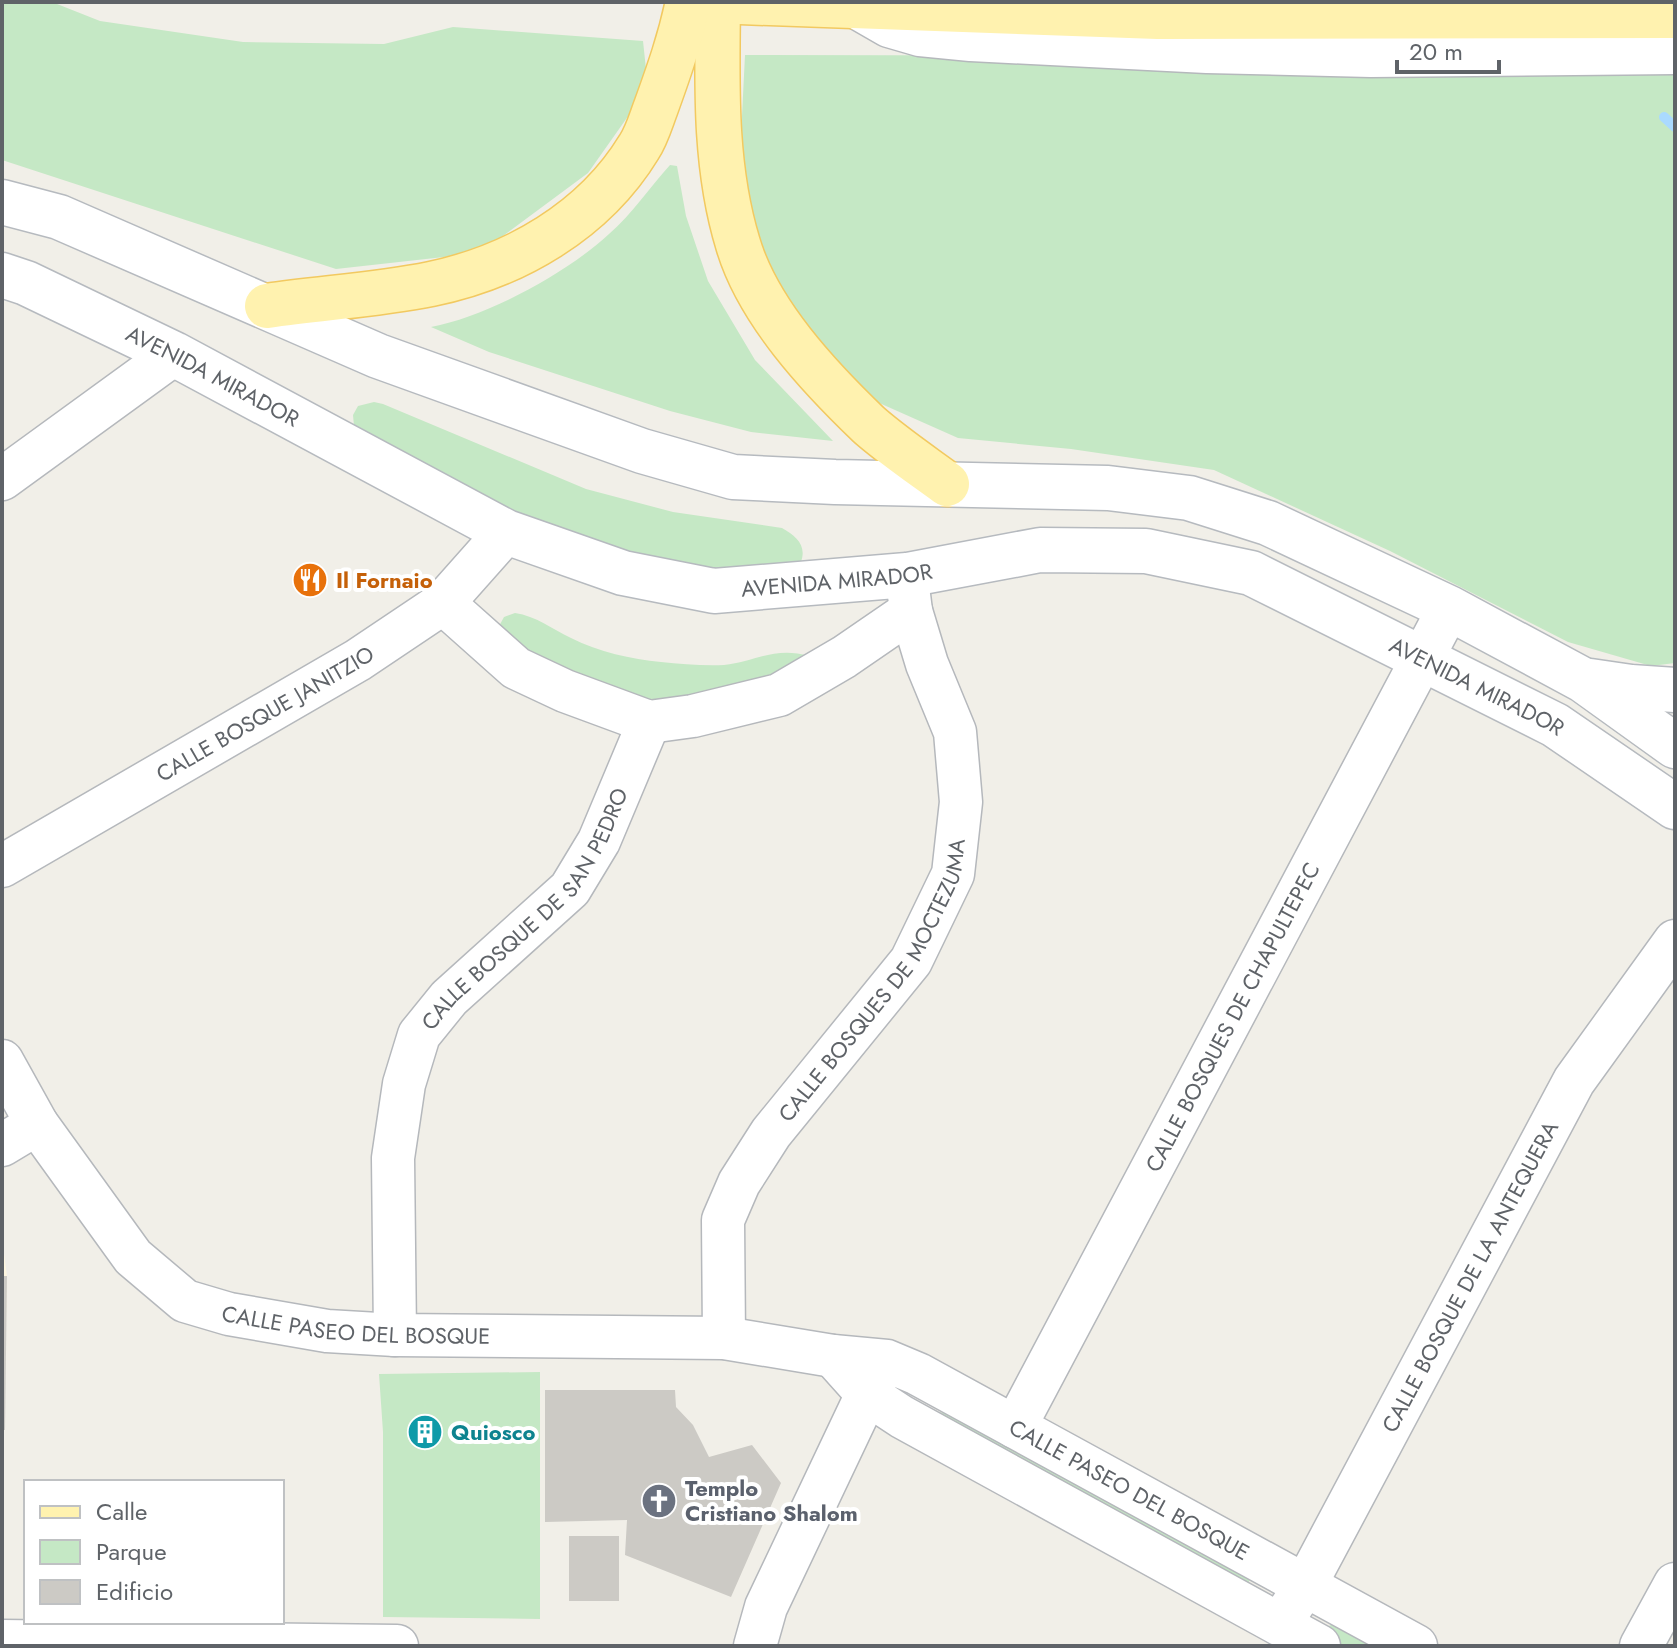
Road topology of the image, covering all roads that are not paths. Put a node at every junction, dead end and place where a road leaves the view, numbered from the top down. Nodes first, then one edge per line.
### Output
1 (688, 2) edge
2 (718, 2) edge
3 (740, 2) edge
4 (856, 6) junction
5 (1675, 16) edge
6 (1675, 52) edge
7 (641, 145) junction
8 (719, 149) junction
9 (2, 202) edge
10 (2, 275) edge
11 (267, 306) junction
12 (174, 354) junction
13 (2, 479) edge
14 (947, 484) junction
15 (506, 532) junction
16 (909, 593) junction
17 (443, 603) junction
18 (1449, 608) junction
19 (1425, 658) junction
20 (1583, 680) junction
21 (1675, 690) edge
22 (649, 722) junction
23 (1675, 746) edge
24 (1675, 807) edge
25 (2, 866) edge
26 (1675, 941) edge
27 (2, 1061) edge
28 (19, 1134) edge
29 (395, 1335) junction
30 (724, 1338) junction
31 (877, 1377) junction
32 (1015, 1427) junction
33 (1675, 1584) edge
34 (1305, 1586) junction
35 (1280, 1624) junction
36 (2, 1641) edge
37 (397, 1646) edge
38 (755, 1646) edge
39 (1319, 1646) edge
40 (1416, 1646) edge
41 (1641, 1646) edge

1 - 7 main road
2 - 8 main road
3 - 4 main road
4 - 5 main road
4 - 6 main road
7 - 8 main road
7 - 11 main road
8 - 14 main road
9 - 11 main road
10 - 12 main road, AVENIDA MIRADOR
11 - 14 main road
12 - 13 street
12 - 15 main road, AVENIDA MIRADOR
14 - 18 main road
15 - 16 main road, AVENIDA MIRADOR
15 - 17 street, CALLE BOSQUE JANITZIO
16 - 19 main road, AVENIDA MIRADOR
16 - 22 street
16 - 30 street, CALLE BOSQUES DE MOCTEZUMA
17 - 22 street
17 - 25 street, CALLE BOSQUE JANITZIO
18 - 19 street, CALLE BOSQUES DE CHAPULTEPEC
18 - 20 main road
19 - 24 main road, AVENIDA MIRADOR
19 - 32 street, CALLE BOSQUES DE CHAPULTEPEC
20 - 21 main road
20 - 23 main road
22 - 29 street, CALLE BOSQUE DE SAN PEDRO
26 - 34 street, CALLE BOSQUE DE LA ANTEQUERA
27 - 28 street, CALLE PASEO DEL BOSQUE
28 - 29 street, CALLE PASEO DEL BOSQUE
29 - 30 street, CALLE PASEO DEL BOSQUE
30 - 31 street, CALLE PASEO DEL BOSQUE
31 - 32 street, CALLE PASEO DEL BOSQUE
31 - 35 street, CALLE PASEO DEL BOSQUE
31 - 38 street
32 - 34 street, CALLE PASEO DEL BOSQUE
33 - 41 street
34 - 35 street, CALLE BOSQUE DE LA ANTEQUERA
34 - 40 street, CALLE PASEO DEL BOSQUE
35 - 39 street, CALLE PASEO DEL BOSQUE
36 - 37 street

